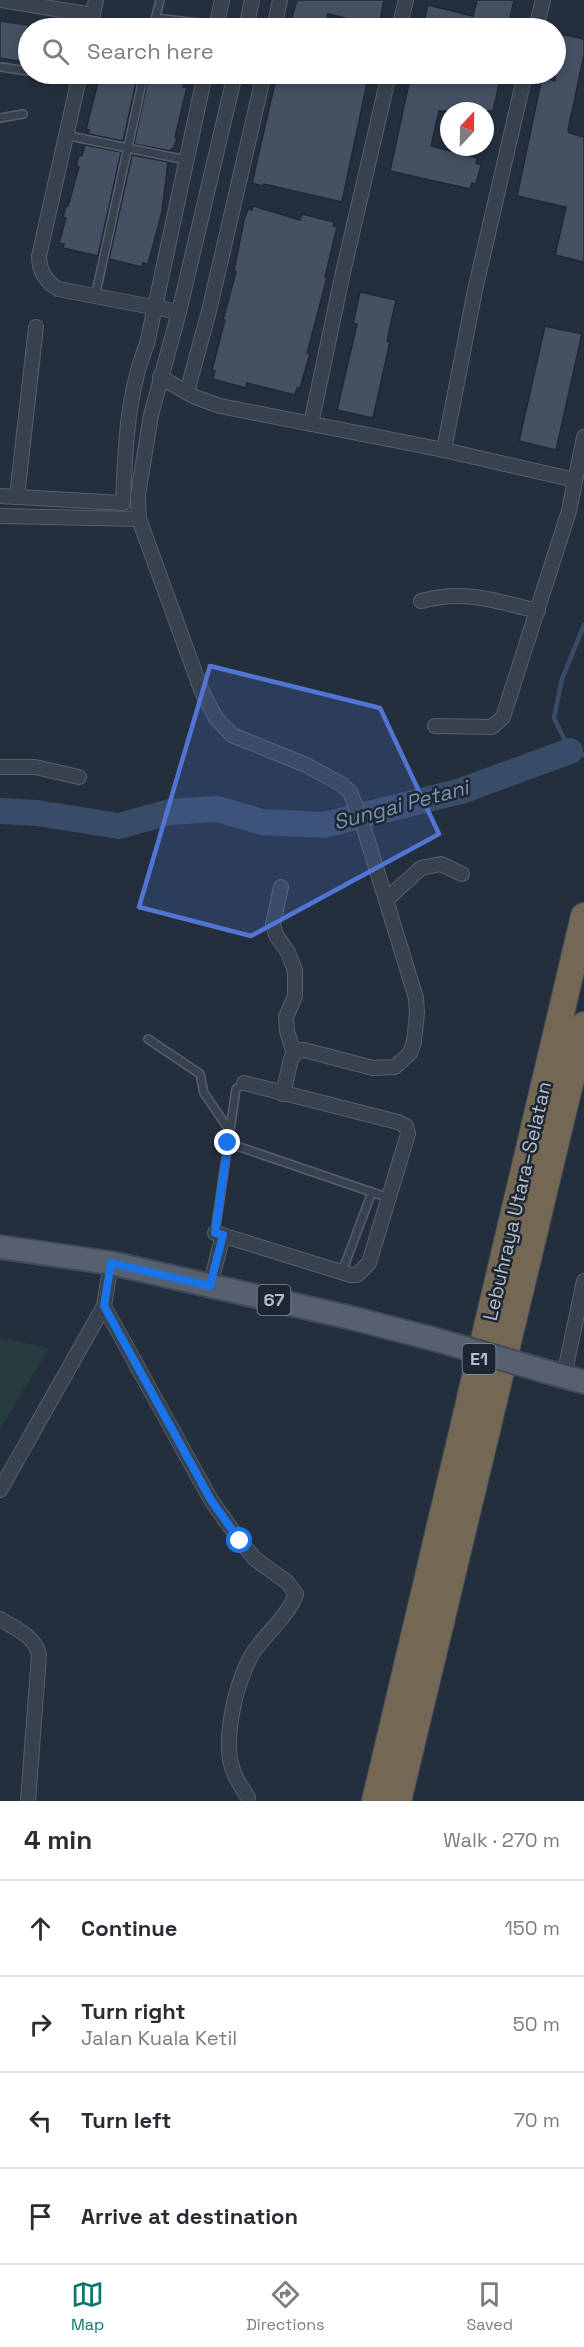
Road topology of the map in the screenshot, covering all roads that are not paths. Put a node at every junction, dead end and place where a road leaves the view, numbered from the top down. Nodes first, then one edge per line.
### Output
1 (1, 0) edge
2 (96, 0) edge
3 (160, 0) edge
4 (222, 0) edge
5 (252, 0) edge
6 (280, 0) edge
7 (406, 0) edge
8 (543, 0) edge
9 (75, 18) edge
10 (92, 18) edge
11 (156, 18) edge
12 (218, 18) edge
13 (248, 18) edge
14 (276, 18) edge
15 (402, 18) edge
16 (538, 18) edge
17 (0, 67) edge
18 (18, 70) edge
19 (77, 84) edge
20 (142, 84) edge
21 (204, 84) edge
22 (234, 84) edge
23 (262, 84) edge
24 (387, 84) edge
25 (523, 84) edge
26 (23, 114) dead end
27 (0, 118) edge
28 (65, 135) junction
29 (128, 147) junction
30 (186, 160) junction
31 (95, 297) junction
32 (155, 308) junction
33 (179, 312) junction
34 (36, 327) dead end
35 (160, 377) junction
36 (187, 392) junction
37 (311, 424) junction
38 (584, 437) edge
39 (444, 450) junction
40 (575, 480) junction
41 (0, 496) edge
42 (17, 496) junction
43 (130, 503) junction
44 (0, 516) edge
45 (139, 519) junction
46 (421, 601) dead end
47 (538, 611) junction
48 (435, 726) dead end
49 (0, 767) edge
50 (79, 777) dead end
51 (462, 874) dead end
52 (281, 887) dead end
53 (387, 899) junction
54 (584, 916) edge
55 (584, 1025) edge
56 (148, 1039) dead end
57 (294, 1054) junction
58 (244, 1083) joint
59 (284, 1094) junction
60 (230, 1131) junction
61 (228, 1143) junction
62 (372, 1192) junction
63 (389, 1198) junction
64 (219, 1234) junction
65 (0, 1247) edge
66 (111, 1263) junction
67 (342, 1272) junction
68 (584, 1281) edge
69 (210, 1286) junction
70 (104, 1306) junction
71 (584, 1329) edge
72 (572, 1339) junction
73 (566, 1376) edge
74 (0, 1490) edge
75 (0, 1619) edge
76 (249, 1798) dead end
77 (28, 1801) edge
78 (375, 1801) edge
79 (398, 1801) edge

1 - 9 street
2 - 10 street
3 - 11 lane
4 - 12 street
5 - 13 street
6 - 14 street
7 - 15 street
8 - 16 street
17 - 18 lane
19 - 28 street
20 - 29 lane
21 - 30 street
22 - 33 street
23 - 36 street
24 - 37 street
25 - 39 street
26 - 27 lane
28 - 29 lane
28 - 31 street
29 - 30 lane
29 - 31 lane
30 - 32 street
31 - 32 street
32 - 33 street
32 - 43 street
33 - 35 street
34 - 42 street
35 - 36 street
35 - 43 street
36 - 37 street
37 - 39 street
38 - 40 street
39 - 40 street
40 - 47 street
41 - 42 street
42 - 43 street
43 - 45 street
44 - 45 street
45 - 53 street
46 - 47 street
47 - 48 street
49 - 50 street
51 - 53 street
52 - 57 street
53 - 57 street
54 - 78 highway, Lebuhraya Utara–Selatan / E1
55 - 79 highway, Lebuhraya Utara–Selatan / E1
56 - 60 lane
57 - 59 street
58 - 59 street
58 - 60 lane
59 - 63 street
60 - 61 lane
61 - 62 lane
61 - 64 lane
62 - 63 lane
62 - 67 lane
63 - 67 street
64 - 67 street
64 - 69 street
65 - 66 main road, 67
66 - 69 main road, 67
66 - 70 street
68 - 72 street
69 - 73 main road, 67, bridge
70 - 74 street
70 - 76 street
71 - 72 street
72 - 73 street
75 - 77 street

